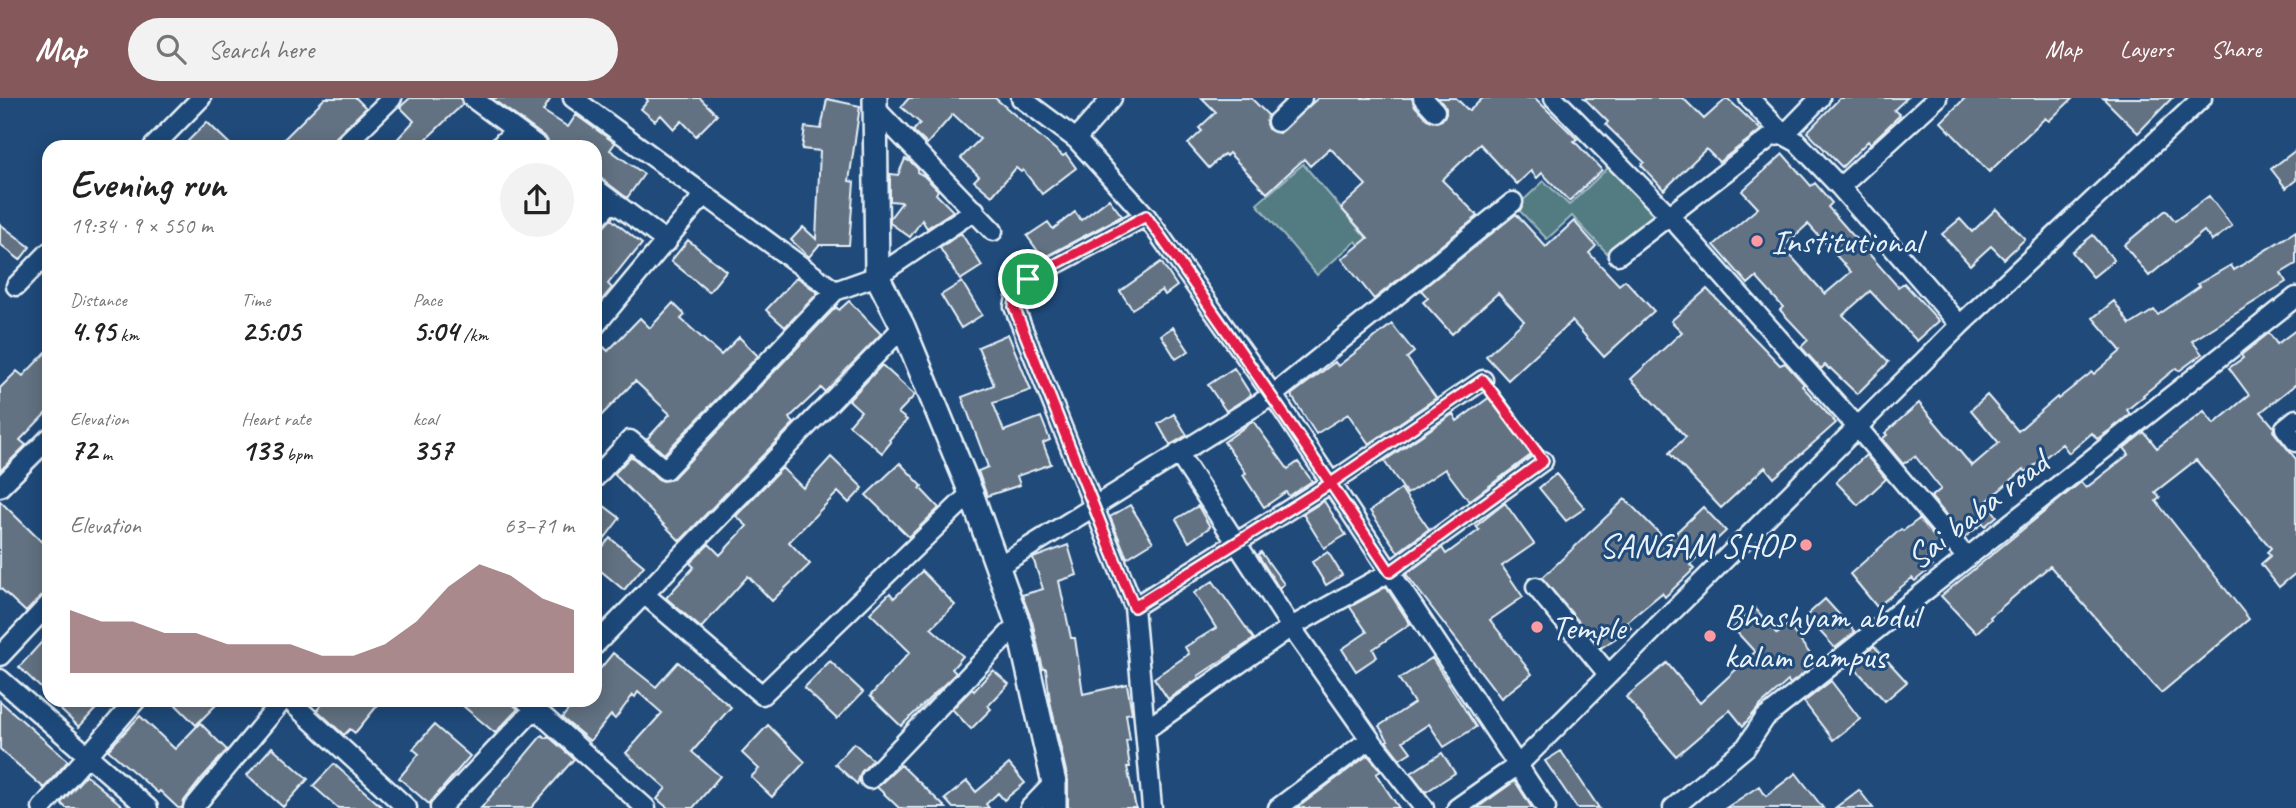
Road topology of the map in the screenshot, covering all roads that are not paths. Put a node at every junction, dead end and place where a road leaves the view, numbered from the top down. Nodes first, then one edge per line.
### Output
1 (201, 98) edge
2 (392, 98) edge
3 (472, 98) edge
4 (573, 98) edge
5 (1021, 98) edge
6 (1112, 98) edge
7 (1302, 98) edge
8 (1554, 98) edge
9 (1749, 98) edge
10 (1820, 98) edge
11 (1937, 98) edge
12 (2202, 98) edge
13 (875, 102) edge
14 (1277, 122) dead end
15 (516, 130) junction
16 (1784, 135) junction
17 (1076, 139) junction
18 (160, 140) edge
19 (349, 140) edge
20 (506, 140) edge
21 (530, 140) edge
22 (1840, 187) junction
23 (602, 193) edge
24 (704, 195) junction
25 (612, 201) junction
26 (1513, 202) dead end
27 (975, 210) junction
28 (602, 212) edge
29 (1668, 214) junction
30 (1146, 216) junction
31 (993, 231) dead end
32 (667, 242) junction
33 (1618, 255) dead end
34 (42, 259) edge
35 (877, 276) junction
36 (16, 286) dead end
37 (835, 291) junction
38 (2296, 297) edge
39 (602, 314) edge
40 (1960, 325) junction
41 (903, 327) junction
42 (1483, 380) road end
43 (1273, 395) junction
44 (2296, 419) edge
45 (1857, 428) junction
46 (2296, 442) edge
47 (42, 445) edge
48 (1178, 453) junction
49 (1543, 461) road end
50 (602, 470) edge
51 (1331, 483) junction
52 (0, 487) edge
53 (971, 493) junction
54 (1092, 507) junction
55 (1236, 543) junction
56 (1967, 558) junction
57 (997, 567) junction
58 (1390, 572) junction
59 (1536, 587) dead end
60 (644, 594) junction
61 (1134, 607) junction
62 (42, 611) edge
63 (1018, 624) junction
64 (1291, 627) junction
65 (602, 638) edge
66 (0, 656) edge
67 (1608, 674) junction
68 (0, 679) edge
69 (130, 707) edge
70 (277, 707) edge
71 (297, 707) edge
72 (530, 707) edge
73 (538, 707) edge
74 (1145, 730) junction
75 (1370, 739) junction
76 (87, 755) junction
77 (1518, 765) junction
78 (870, 779) dead end
79 (1054, 783) junction
80 (42, 808) edge
81 (148, 808) edge
82 (193, 808) edge
83 (407, 808) edge
84 (440, 808) edge
85 (646, 808) edge
86 (1030, 808) edge
87 (1054, 808) edge
88 (1152, 808) edge
89 (1278, 808) edge
90 (1424, 808) edge
91 (1457, 808) edge
92 (1546, 808) edge
93 (1673, 808) edge

1 - 18 street
2 - 19 street
3 - 15 street
4 - 24 street
5 - 17 street
6 - 17 street
7 - 14 street
8 - 29 street
9 - 16 street
10 - 16 street
11 - 22 street
12 - 40 street
13 - 27 street
13 - 35 street
15 - 20 street
15 - 21 street
16 - 22 street
16 - 29 street
17 - 30 street
22 - 40 street
23 - 25 street
24 - 32 street
24 - 37 street
25 - 28 street
25 - 32 street
26 - 43 street
27 - 31 street
27 - 35 street
29 - 33 street
29 - 45 street
30 - 43 street
30 - 54 street
32 - 39 street
34 - 36 street
35 - 37 street
35 - 41 street
37 - 50 street
38 - 56 street, Sai baba road
40 - 45 street
41 - 53 street
41 - 60 street
42 - 51 street
43 - 48 street
43 - 51 street
44 - 46 street
45 - 56 street
45 - 67 street
47 - 52 street
48 - 54 street
48 - 55 street
49 - 58 street
51 - 55 street
51 - 58 street
53 - 57 street
53 - 60 street
54 - 57 street
54 - 61 street
55 - 61 street
55 - 64 street
56 - 93 street, Sai baba road
57 - 63 street
58 - 64 street
58 - 77 street
59 - 67 street
60 - 65 street
61 - 74 street
62 - 66 street
63 - 78 street
63 - 79 street
64 - 74 street
64 - 75 street
67 - 77 street
68 - 76 street
69 - 76 street
70 - 82 street
71 - 83 street
72 - 84 street
73 - 85 street
74 - 88 street
75 - 89 street
75 - 90 street
76 - 80 street
76 - 81 street
77 - 91 street
77 - 92 street
79 - 86 street
79 - 87 street

